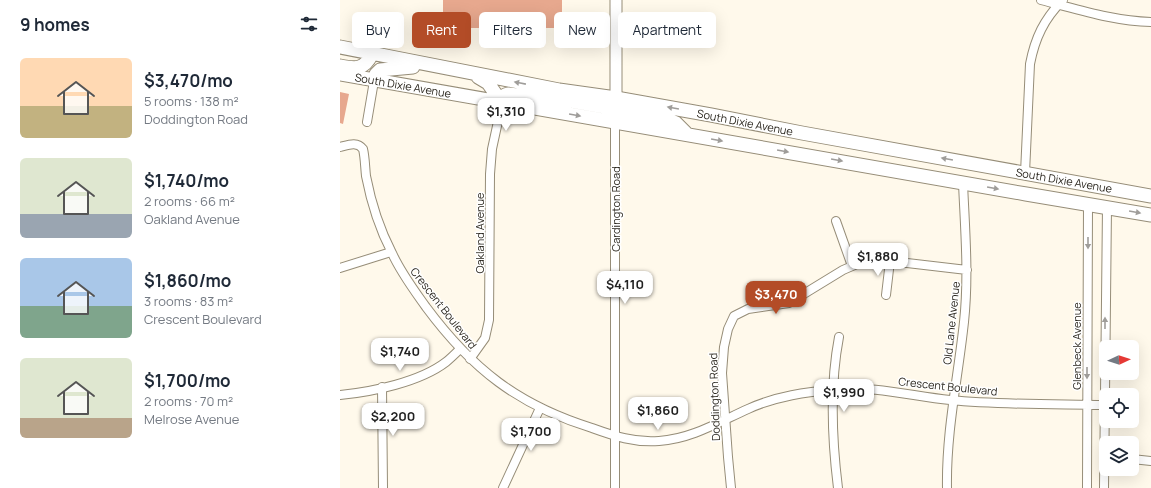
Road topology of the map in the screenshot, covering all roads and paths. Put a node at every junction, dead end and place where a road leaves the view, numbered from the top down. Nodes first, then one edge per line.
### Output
1 (616, 0) edge
2 (1041, 0) edge
3 (1060, 2) edge
4 (1151, 22) edge
5 (340, 47) edge
6 (372, 54) junction
7 (429, 65) junction
8 (340, 66) edge
9 (340, 74) edge
10 (474, 74) junction
11 (374, 81) junction
12 (559, 90) junction
13 (502, 103) junction
14 (616, 110) junction
15 (366, 122) dead end
16 (340, 147) edge
17 (1025, 173) junction
18 (963, 183) junction
19 (1151, 196) edge
20 (1088, 204) junction
21 (1107, 207) junction
22 (1151, 215) edge
23 (836, 221) dead end
24 (391, 252) junction
25 (890, 261) junction
26 (852, 266) junction
27 (340, 268) edge
28 (967, 270) junction
29 (886, 295) dead end
30 (839, 337) dead end
31 (460, 349) junction
32 (470, 359) junction
33 (382, 387) junction
34 (1105, 388) edge
35 (834, 390) junction
36 (340, 395) edge
37 (953, 400) junction
38 (1087, 405) junction
39 (1099, 405) edge
40 (540, 408) junction
41 (725, 421) junction
42 (616, 436) junction
43 (1139, 459) edge
44 (1151, 461) edge
45 (1104, 476) edge
46 (383, 488) edge
47 (504, 488) edge
48 (615, 488) edge
49 (731, 488) edge
50 (838, 488) edge
51 (947, 488) edge
52 (1087, 488) edge
53 (1104, 488) edge

1 - 14 street, Cardington Road
2 - 3 street
3 - 4 street
3 - 17 street
5 - 6 main road, South Dixie Avenue
6 - 7 main road, South Dixie Avenue
6 - 8 main road
7 - 10 main road, South Dixie Avenue
7 - 11 main road
9 - 11 main road, South Dixie Avenue
12 -> 10 main road, South Dixie Avenue
10 - 13 main road
11 - 13 main road, South Dixie Avenue
11 - 15 street
12 - 13 main road
12 - 14 main road, South Dixie Avenue
13 -> 14 main road, South Dixie Avenue
13 - 32 street, Oakland Avenue
17 -> 14 main road, South Dixie Avenue
14 -> 18 main road, South Dixie Avenue
14 - 42 street, Cardington Road
16 - 24 street, Crescent Boulevard
17 - 19 main road, South Dixie Avenue
18 -> 20 main road, South Dixie Avenue
18 - 28 street, Old Lane Avenue
20 - 21 main road, South Dixie Avenue
20 -> 38 street, Glenbeck Avenue
21 -> 22 main road, South Dixie Avenue
34 -> 21 street
23 - 26 street
24 - 27 street
24 - 31 street, Crescent Boulevard
25 - 26 street, Doddington Road
25 - 28 street, Doddington Road
25 - 29 street
26 - 41 street, Doddington Road
28 - 37 street, Old Lane Avenue
30 - 35 street
31 - 32 street, Crescent Boulevard
31 - 33 street
32 - 40 street, Crescent Boulevard
33 - 36 street
33 - 46 street
35 - 37 street, Crescent Boulevard
35 - 41 street, Crescent Boulevard
35 - 50 street
37 - 38 street, Crescent Boulevard
37 - 51 street, Old Lane Avenue
38 - 39 street, Crescent Boulevard
38 - 52 street, Glenbeck Avenue
40 - 42 street, Crescent Boulevard
40 - 47 street
41 - 42 street, Crescent Boulevard
41 - 49 street, Doddington Road
42 - 48 street, Cardington Road
43 - 44 street
45 - 53 street

